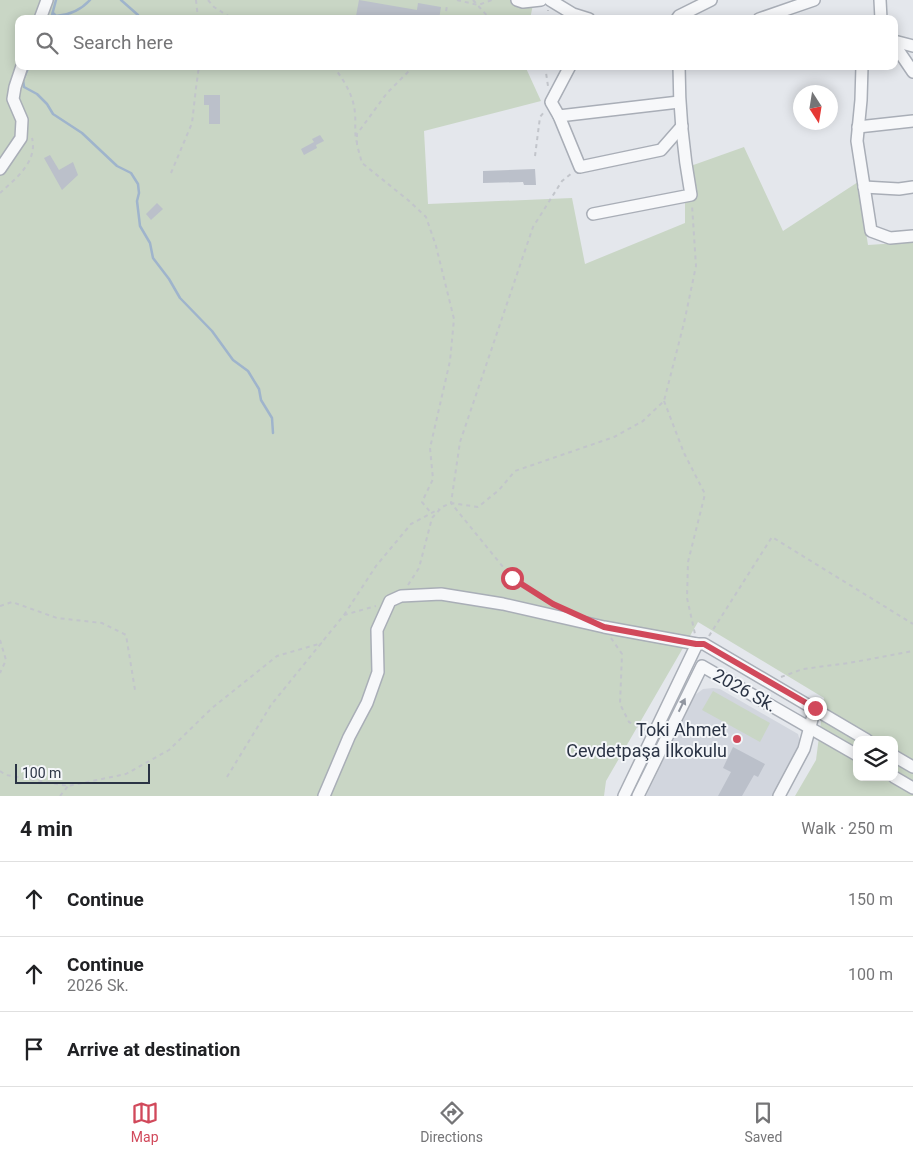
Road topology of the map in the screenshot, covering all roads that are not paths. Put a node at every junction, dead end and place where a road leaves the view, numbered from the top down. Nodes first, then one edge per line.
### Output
1 (48, 0) edge
2 (517, 0) edge
3 (541, 0) edge
4 (550, 0) edge
5 (711, 0) edge
6 (814, 0) edge
7 (880, 0) edge
8 (42, 15) edge
9 (576, 15) edge
10 (684, 15) edge
11 (771, 15) edge
12 (881, 15) edge
13 (898, 43) edge
14 (913, 46) edge
15 (898, 48) edge
16 (20, 70) edge
17 (568, 70) edge
18 (679, 70) edge
19 (862, 70) edge
20 (913, 72) edge
21 (679, 102) junction
22 (559, 116) junction
23 (913, 121) edge
24 (682, 126) junction
25 (858, 127) junction
26 (0, 169) edge
27 (864, 187) junction
28 (913, 187) edge
29 (593, 214) dead end
30 (913, 236) edge
31 (700, 644) junction
32 (815, 708) junction
33 (810, 727) junction
34 (860, 736) edge
35 (853, 752) edge
36 (898, 758) edge
37 (913, 767) edge
38 (898, 779) edge
39 (913, 788) edge
40 (324, 796) edge
41 (624, 796) edge
42 (638, 796) edge
43 (779, 796) edge

1 - 8 street
2 - 3 street
4 - 9 street
5 - 10 street
6 - 11 street
7 - 12 street
13 - 14 street
15 - 20 street
16 - 26 street
17 - 22 street
18 - 21 street
19 - 25 street
21 - 22 street
21 - 24 street
22 - 24 street
23 - 25 street
24 - 29 street
25 - 27 street
27 - 28 street
27 - 30 street
31 - 32 street, 2026 Sk.
31 - 40 street, 2026 Sk.
31 - 41 street
32 - 33 street
32 - 34 street, 2026 Sk.
33 - 35 street
42 -> 33 street, 2026 Sk.
33 - 43 street
36 - 37 street
38 - 39 street

